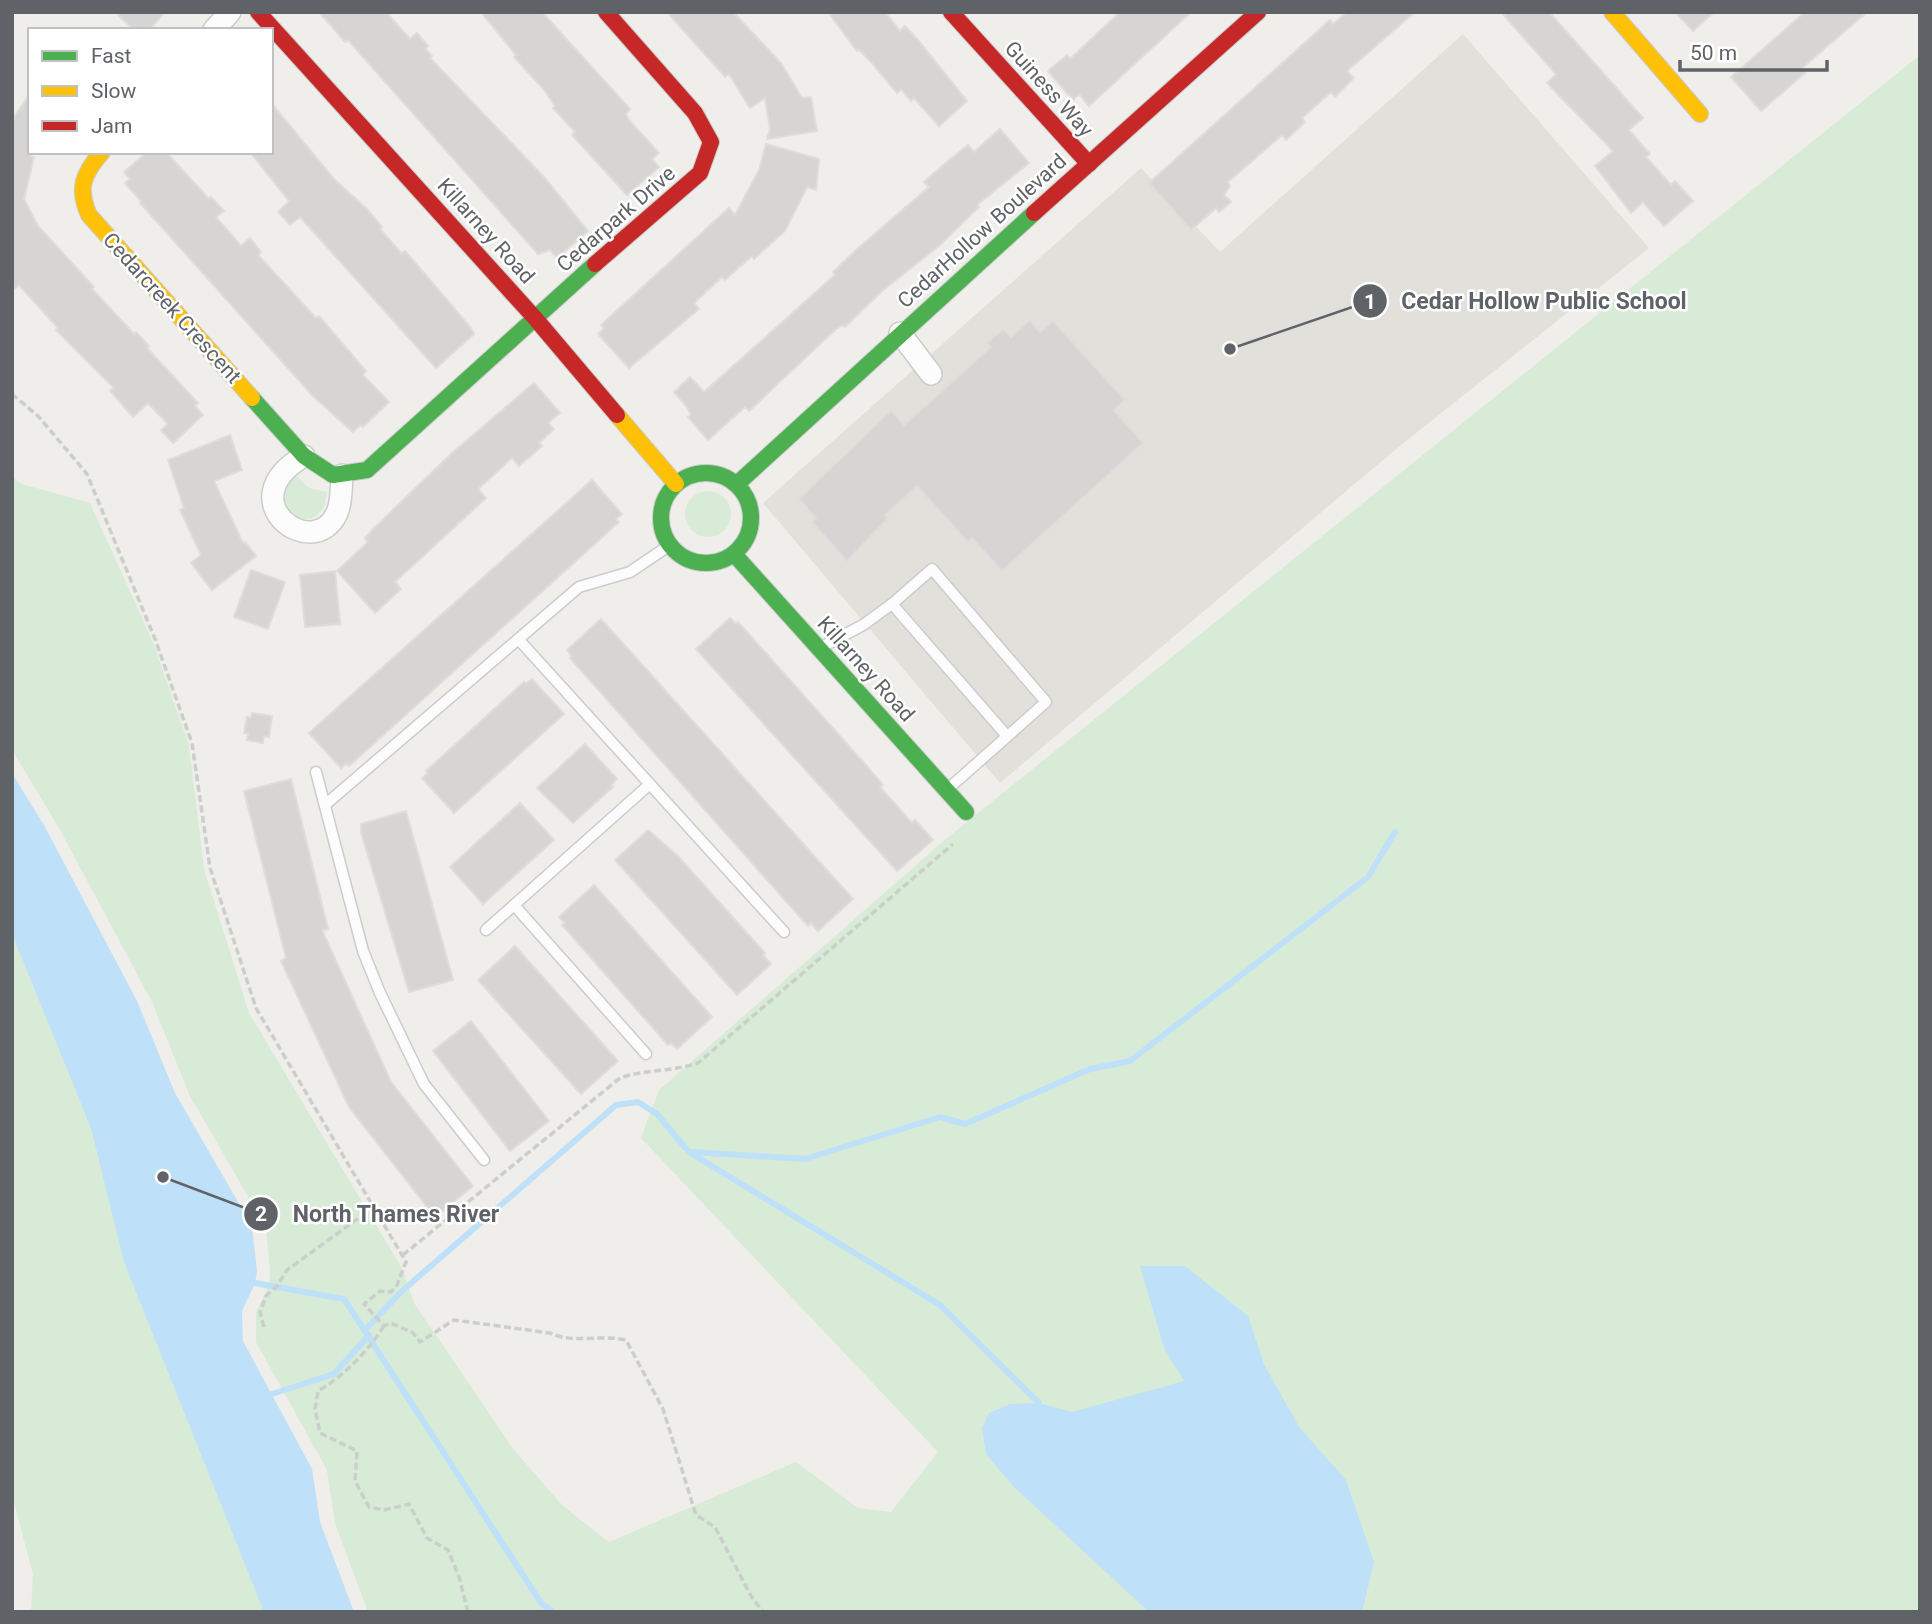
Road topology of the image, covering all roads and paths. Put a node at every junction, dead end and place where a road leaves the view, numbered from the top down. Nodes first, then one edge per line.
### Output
1 (230, 12) edge
2 (258, 12) edge
3 (606, 12) edge
4 (951, 12) edge
5 (1258, 12) edge
6 (1612, 12) edge
7 (216, 28) edge
8 (272, 28) edge
9 (273, 29) edge
10 (1699, 114) dead end
11 (100, 154) edge
12 (1089, 164) junction
13 (534, 317) junction
14 (900, 333) junction
15 (932, 374) dead end
16 (12, 394) edge
17 (304, 456) junction
18 (342, 475) junction
19 (676, 484) junction
20 (737, 484) junction
21 (670, 545) junction
22 (734, 554) junction
23 (892, 604) junction
24 (520, 641) junction
25 (820, 648) junction
26 (1007, 736) junction
27 (316, 772) dead end
28 (650, 784) junction
29 (947, 790) junction
30 (326, 804) junction
31 (966, 812) dead end
32 (953, 844) dead end
33 (514, 905) junction
34 (486, 930) dead end
35 (784, 932) dead end
36 (646, 1054) dead end
37 (484, 1160) dead end
38 (374, 1207) junction
39 (402, 1255) junction
40 (384, 1326) junction
41 (264, 1327) dead end
42 (468, 1612) edge
43 (763, 1612) edge

1 - 7 street
2 - 8 street, Killarney Road
3 - 13 street, Cedarpark Drive
4 - 12 street, Guiness Way
5 - 12 street, CedarHollow Boulevard
6 - 10 street
9 - 13 street, Killarney Road
11 - 17 street, Cedarcreek Crescent
12 - 14 street, CedarHollow Boulevard
13 - 18 street
13 - 19 street, Killarney Road
14 - 15 street
14 - 20 street, CedarHollow Boulevard
16 - 38 path
17 - 18 street, Cedarcreek Crescent
17 - 18 street
19 - 20 street
19 - 21 street
20 - 22 street
21 - 22 street
21 - 24 lane
22 - 25 street, Killarney Road
23 - 25 lane
23 - 26 lane
23 - 26 lane
24 - 28 lane
24 - 30 lane
25 - 29 street, Killarney Road
26 - 29 lane
27 - 30 lane
28 - 33 lane
28 - 35 lane
29 - 31 street, Killarney Road
30 - 37 lane
32 - 39 path
33 - 34 lane
33 - 36 lane
38 - 39 path
38 - 41 path
39 - 40 path
40 - 42 path
40 - 43 path

